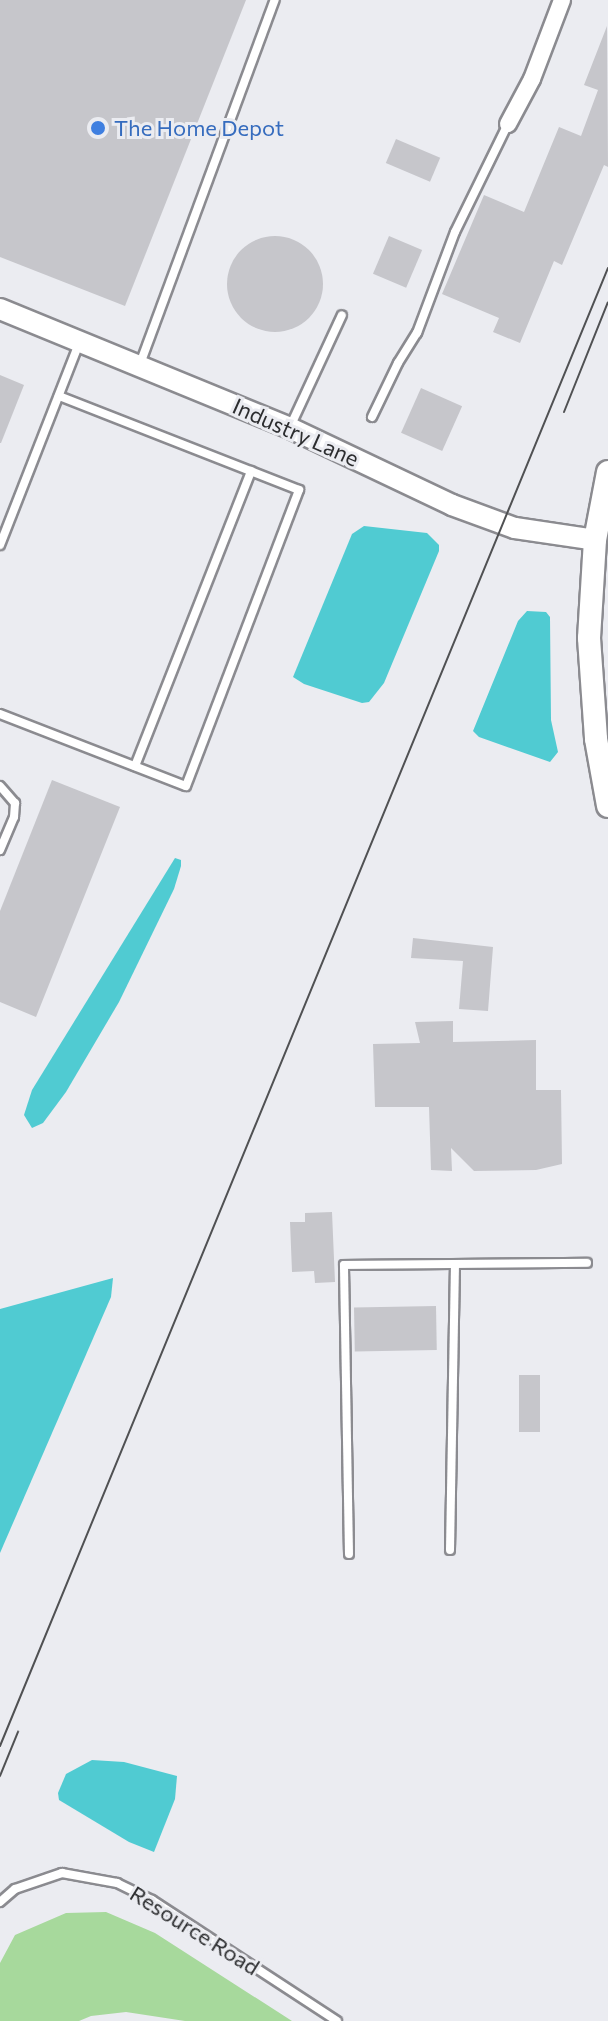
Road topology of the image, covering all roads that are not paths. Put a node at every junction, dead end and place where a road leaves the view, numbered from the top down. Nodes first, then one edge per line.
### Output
1 (275, 0) edge
2 (562, 0) edge
3 (508, 124) joint
4 (0, 309) edge
5 (342, 315) dead end
6 (80, 341) junction
7 (140, 365) junction
8 (59, 396) junction
9 (372, 417) dead end
10 (290, 428) junction
11 (251, 471) junction
12 (608, 472) edge
13 (595, 540) junction
14 (0, 545) edge
15 (0, 714) edge
16 (135, 766) junction
17 (0, 786) edge
18 (608, 806) edge
19 (0, 850) edge
20 (587, 1263) dead end
21 (455, 1264) junction
22 (450, 1550) dead end
23 (349, 1554) dead end
24 (0, 1902) edge
25 (337, 2021) edge

1 - 7 lane
2 - 3 street
3 - 9 lane
4 - 6 street, Industry Lane
5 - 10 lane
6 - 7 street, Industry Lane
6 - 8 lane
7 - 10 street, Industry Lane
8 - 11 lane
8 - 14 lane
10 - 13 street, Industry Lane
11 - 16 lane
11 - 16 lane
12 - 13 main road
13 - 18 main road
15 - 16 lane
17 - 19 lane
20 - 21 lane
21 - 22 lane
21 - 23 lane
24 - 25 lane, Resource Road

